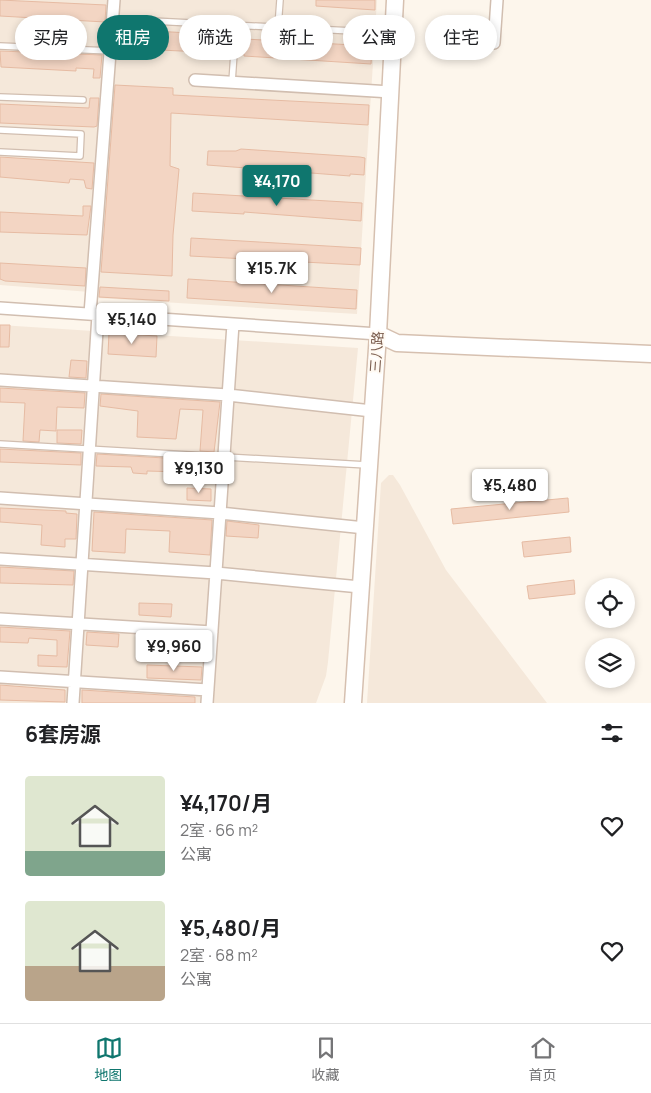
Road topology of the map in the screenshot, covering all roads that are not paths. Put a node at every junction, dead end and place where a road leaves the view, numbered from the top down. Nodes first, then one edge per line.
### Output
1 (114, 0) edge
2 (280, 0) edge
3 (395, 0) edge
4 (497, 0) edge
5 (113, 15) edge
6 (279, 15) edge
7 (496, 15) edge
8 (0, 46) edge
9 (97, 50) edge
10 (111, 60) edge
11 (234, 60) edge
12 (195, 80) dead end
13 (232, 82) junction
14 (391, 92) junction
15 (0, 97) edge
16 (83, 100) dead end
17 (0, 130) edge
18 (0, 152) edge
19 (0, 308) edge
20 (94, 315) junction
21 (233, 324) junction
22 (378, 334) junction
23 (651, 354) edge
24 (0, 380) edge
25 (94, 386) junction
26 (228, 395) junction
27 (372, 411) junction
28 (0, 444) edge
29 (90, 449) junction
30 (224, 458) junction
31 (368, 465) junction
32 (0, 498) edge
33 (86, 504) junction
34 (220, 513) junction
35 (365, 528) junction
36 (0, 559) edge
37 (82, 564) junction
38 (216, 573) junction
39 (360, 587) junction
40 (0, 619) edge
41 (78, 624) junction
42 (212, 632) junction
43 (0, 677) edge
44 (74, 682) junction
45 (208, 690) junction
46 (73, 703) edge
47 (207, 703) edge
48 (353, 703) edge

1 - 5 street
2 - 6 lane
3 - 14 main road, 三八路
4 - 7 street
8 - 9 lane
10 - 20 street
11 - 13 lane
12 - 13 street
13 - 14 street
14 - 22 main road, 三八路
15 - 16 lane
17 - 18 lane
19 - 20 street
20 - 21 street
20 - 25 street
21 - 22 street
21 - 26 street
22 - 23 main road
22 - 27 main road, 三八路
24 - 25 street
25 - 26 street
25 - 29 street
26 - 27 street
26 - 30 street
27 - 31 main road, 三八路
28 - 29 lane
29 - 30 lane
29 - 33 street
30 - 31 lane
30 - 34 street
31 - 35 main road, 三八路
32 - 33 street
33 - 34 street
33 - 37 street
34 - 35 street
34 - 38 street
35 - 39 main road, 三八路
36 - 37 street
37 - 38 street
37 - 41 street
38 - 39 street
38 - 42 street
39 - 48 main road, 三八路
40 - 41 street
41 - 42 street
41 - 44 street
42 - 45 street
43 - 44 street
44 - 45 street
44 - 46 street
45 - 47 street

